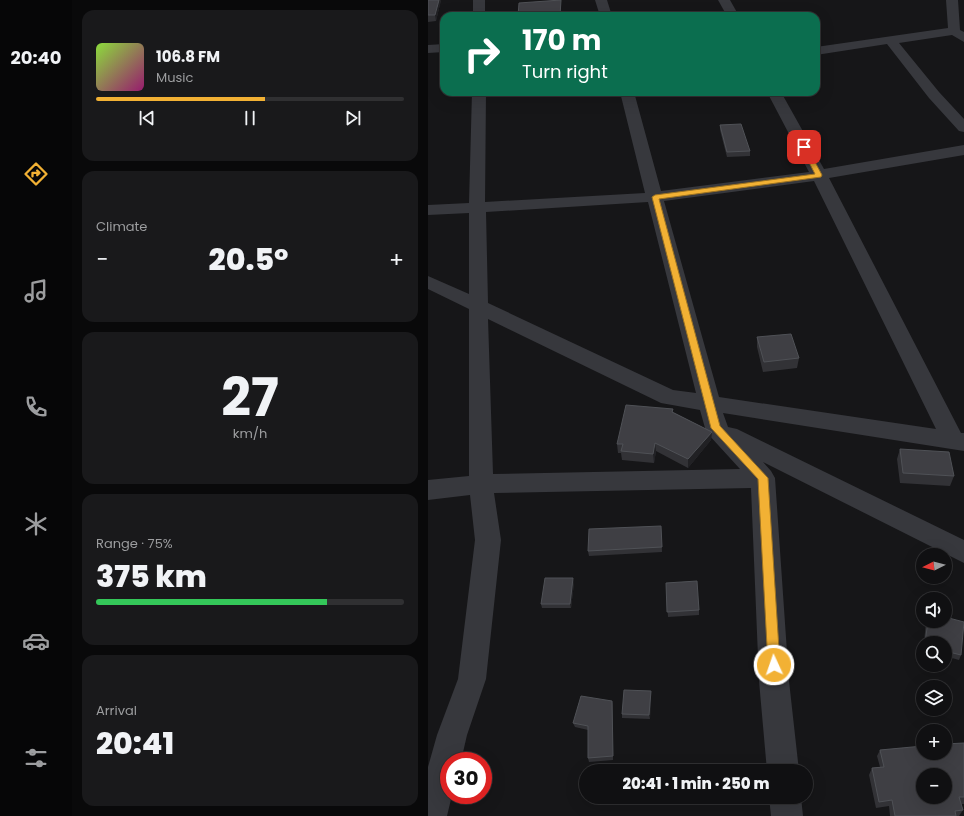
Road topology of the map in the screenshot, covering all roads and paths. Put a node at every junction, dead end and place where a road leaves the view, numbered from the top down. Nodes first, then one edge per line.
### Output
1 (479, 0) edge
2 (601, 0) edge
3 (724, 0) edge
4 (952, 0) edge
5 (480, 12) edge
6 (605, 12) edge
7 (731, 12) edge
8 (959, 35) edge
9 (890, 40) junction
10 (440, 48) edge
11 (428, 49) edge
12 (820, 50) edge
13 (479, 96) edge
14 (628, 96) edge
15 (776, 96) edge
16 (964, 128) edge
17 (964, 150) edge
18 (819, 175) junction
19 (655, 197) junction
20 (476, 207) junction
21 (428, 210) edge
22 (428, 282) edge
23 (478, 307) junction
24 (669, 397) junction
25 (710, 404) junction
26 (716, 428) junction
27 (958, 441) edge
28 (763, 478) junction
29 (481, 484) junction
30 (428, 490) edge
31 (964, 552) edge
32 (782, 764) edge
33 (786, 804) edge
34 (431, 816) edge
35 (787, 816) edge

1 - 5 street
2 - 6 street
3 - 7 street
4 - 8 street
8 - 9 street
9 - 12 street
9 - 16 street
10 - 11 street
13 - 20 street
14 - 19 street
15 - 18 street
17 - 18 street
18 - 19 street
18 - 27 street
19 - 20 street
19 - 25 street
20 - 21 street
20 - 23 street
22 - 23 street
23 - 24 street
23 - 29 street
24 - 25 street
24 - 26 street
25 - 26 street
25 - 27 street
26 - 28 street
26 - 31 street
28 - 29 street
28 - 32 street
29 - 30 street
29 - 34 street
33 - 35 street

